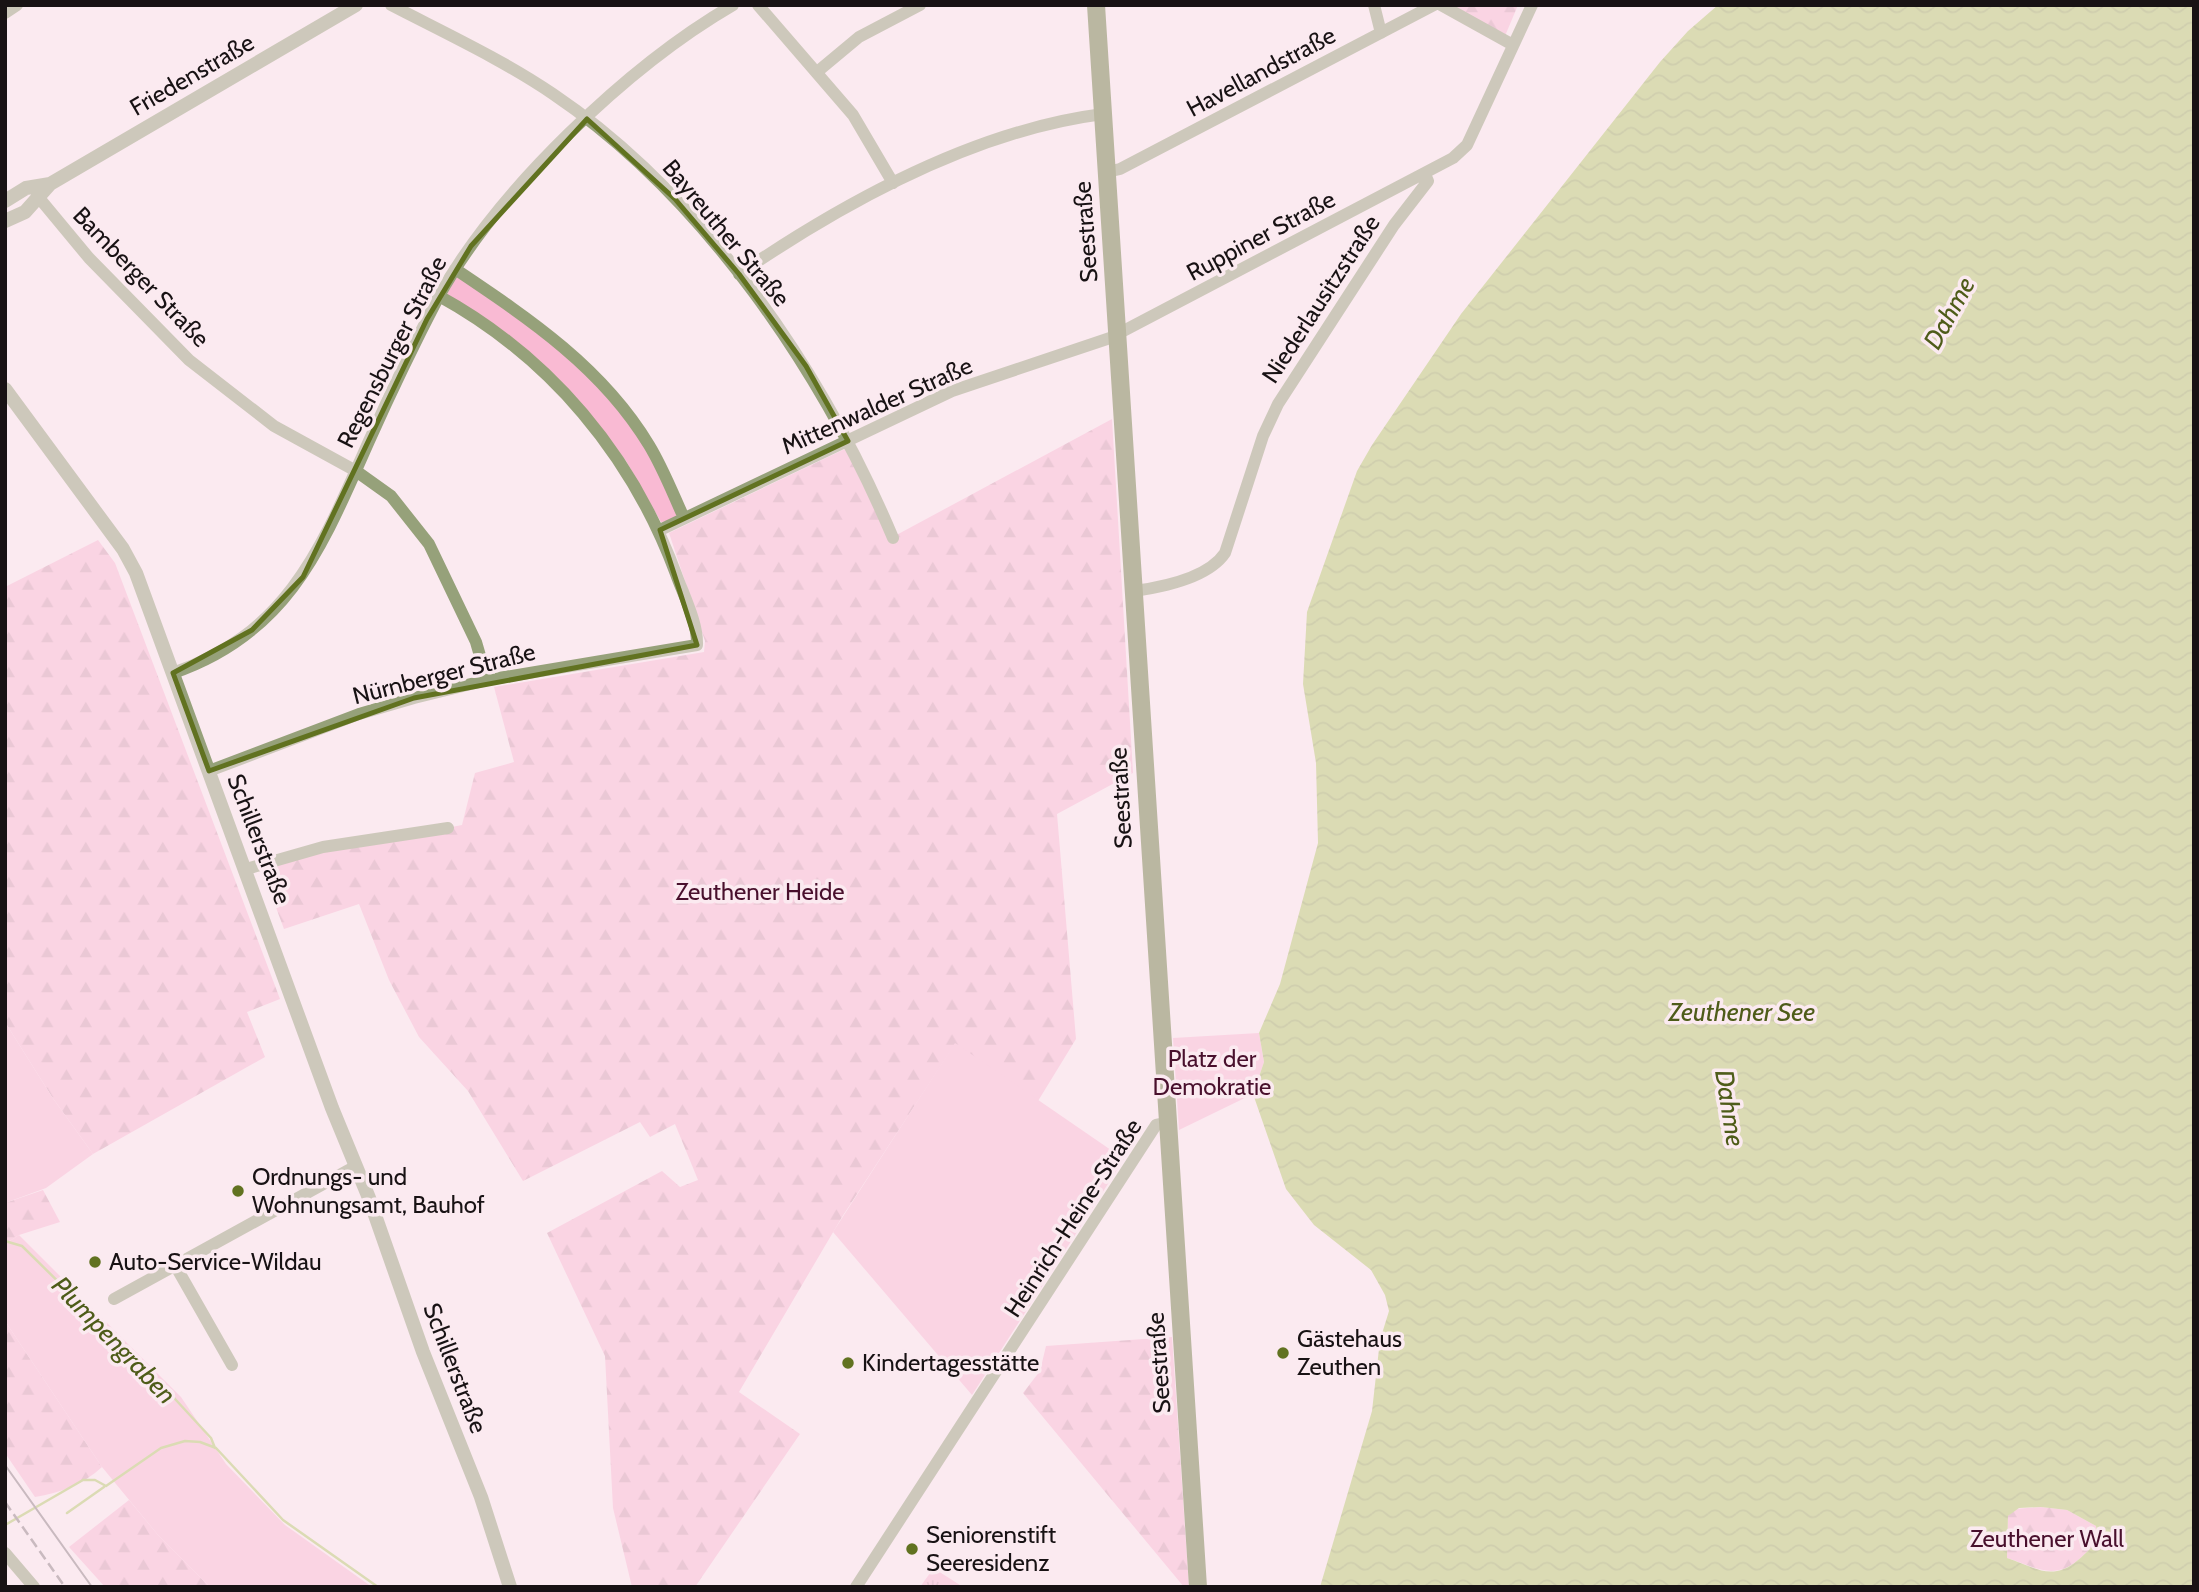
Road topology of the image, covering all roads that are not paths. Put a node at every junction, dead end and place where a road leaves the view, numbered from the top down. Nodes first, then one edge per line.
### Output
1 (17, 5) edge
2 (356, 5) edge
3 (391, 5) edge
4 (733, 5) edge
5 (758, 5) edge
6 (920, 5) edge
7 (1096, 5) edge
8 (1374, 5) edge
9 (1434, 5) edge
10 (1441, 5) edge
11 (1532, 5) edge
12 (406, 9) edge
13 (5, 13) edge
14 (1381, 33) junction
15 (1513, 45) junction
16 (817, 72) junction
17 (1103, 114) junction
18 (587, 119) junction
19 (1107, 172) junction
20 (1425, 174) junction
21 (893, 183) junction
22 (50, 184) junction
23 (40, 199) junction
24 (5, 201) edge
25 (5, 221) edge
26 (455, 269) junction
27 (739, 274) junction
28 (439, 296) junction
29 (1117, 334) junction
30 (5, 388) edge
31 (848, 441) junction
32 (356, 471) junction
33 (684, 518) junction
34 (660, 530) junction
35 (893, 537) dead end
36 (1134, 591) junction
37 (173, 673) junction
38 (487, 680) junction
39 (209, 771) junction
40 (448, 828) dead end
41 (246, 869) junction
42 (1166, 1123) junction
43 (356, 1166) junction
44 (175, 1265) junction
45 (114, 1298) dead end
46 (232, 1365) dead end
47 (5, 1553) edge
48 (34, 1587) edge
49 (510, 1587) edge
50 (856, 1587) edge
51 (1198, 1587) edge

1 - 13 street
2 - 22 street, Friedenstraße
3 - 12 street, Bayreuther Straße
4 - 18 street, Regensburger Straße
5 - 16 street
6 - 16 street
7 - 17 main road, Seestraße
8 - 14 street
9 - 14 street, Havellandstraße
10 - 15 street
11 - 15 street
12 - 18 street, Bayreuther Straße
14 - 19 street, Havellandstraße
15 - 20 street
16 - 21 street
17 - 19 main road, Seestraße
17 - 21 street
18 - 26 street, Regensburger Straße
18 - 27 street, Bayreuther Straße
19 - 29 main road, Seestraße
20 - 29 street, Ruppiner Straße
20 - 36 street, Niederlausitzstraße
21 - 27 street
22 - 23 street, Friedenstraße
22 - 24 street, Friedenstraße
23 - 25 street, Friedenstraße
23 - 32 street, Bamberger Straße
26 - 28 street, Regensburger Straße
26 - 33 street
27 - 31 street, Bayreuther Straße
28 - 32 street, Regensburger Straße
28 - 34 street
29 - 31 street, Mittenwalder Straße
29 - 36 main road, Seestraße
30 - 37 street, Schillerstraße
31 - 33 street, Mittenwalder Straße
31 - 35 street, Bayreuther Straße
32 - 37 street, Regensburger Straße
32 - 38 street, Bamberger Straße
33 - 34 street, Mittenwalder Straße
34 - 38 street, Nürnberger Straße
36 - 42 main road, Seestraße
37 - 39 street, Schillerstraße
38 - 39 street, Nürnberger Straße
39 - 41 street, Schillerstraße
40 - 41 street
41 - 43 street, Schillerstraße
42 - 50 street, Heinrich-Heine-Straße
42 - 51 main road, Seestraße
43 - 44 street
43 - 49 street, Schillerstraße
44 - 45 street
44 - 46 street
47 - 48 street

